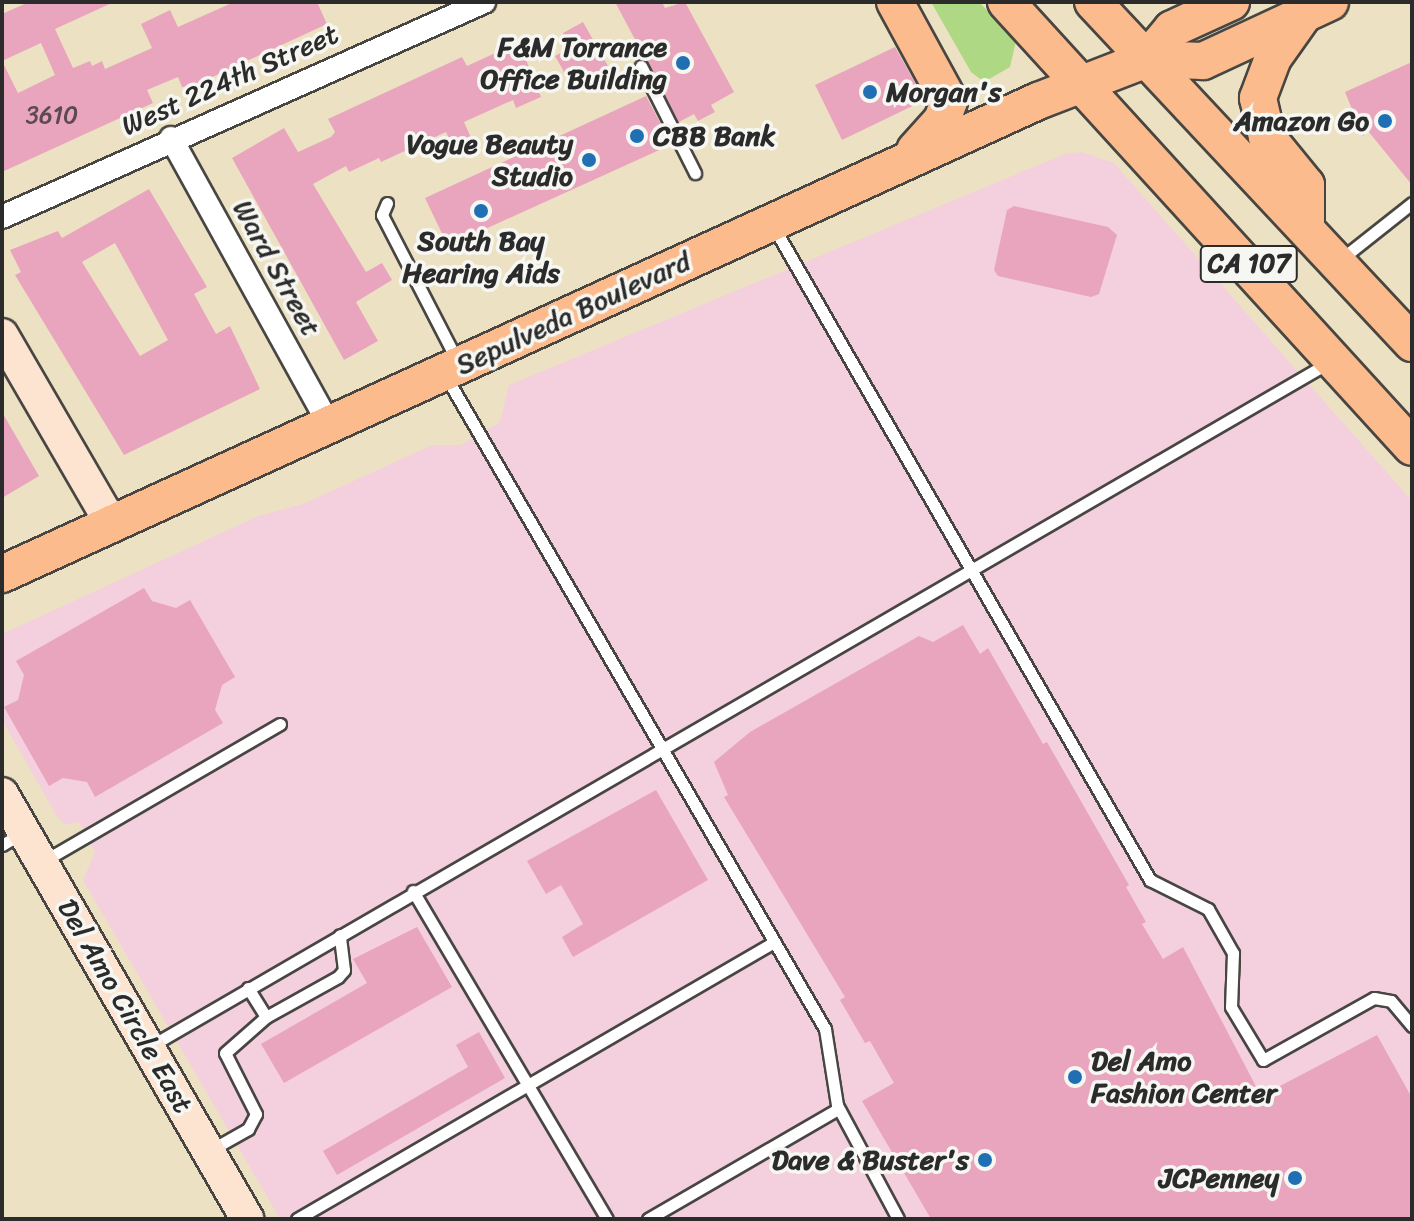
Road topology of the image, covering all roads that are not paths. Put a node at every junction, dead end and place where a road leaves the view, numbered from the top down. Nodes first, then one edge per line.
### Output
1 (484, 2) edge
2 (895, 2) edge
3 (1006, 2) edge
4 (1093, 2) edge
5 (1231, 2) edge
6 (1317, 8) edge
7 (1147, 59) junction
8 (641, 66) dead end
9 (1082, 85) junction
10 (171, 138) junction
11 (908, 158) junction
12 (695, 173) dead end
13 (387, 203) dead end
14 (1412, 203) edge
15 (2, 217) edge
16 (771, 222) junction
17 (1306, 224) junction
18 (1340, 260) junction
19 (2, 335) edge
20 (1412, 343) edge
21 (1335, 359) junction
22 (452, 369) junction
23 (330, 426) junction
24 (1412, 447) edge
25 (111, 523) junction
26 (969, 570) junction
27 (2, 574) edge
28 (280, 724) dead end
29 (660, 746) junction
30 (2, 794) edge
31 (13, 838) edge
32 (42, 863) junction
33 (413, 891) junction
34 (340, 935) junction
35 (774, 942) junction
36 (248, 988) junction
37 (266, 1017) junction
38 (1412, 1026) edge
39 (148, 1047) junction
40 (528, 1085) junction
41 (838, 1109) junction
42 (208, 1151) junction
43 (247, 1219) edge
44 (297, 1219) edge
45 (607, 1219) edge
46 (648, 1219) edge
47 (898, 1219) edge

1 - 10 street, West 224th Street
2 - 11 main road
3 - 9 main road, CA 107
4 - 7 main road, CA 107
5 - 7 main road, Sepulveda Boulevard
6 - 7 main road, Sepulveda Boulevard
6 - 17 main road
7 - 9 main road, Sepulveda Boulevard
7 - 17 main road, CA 107
8 - 12 lane
9 - 11 main road, Sepulveda Boulevard
9 - 21 main road, CA 107
10 - 15 street, West 224th Street
10 - 23 street, Ward Street
11 - 16 main road, Sepulveda Boulevard
13 - 22 lane
14 - 18 lane
16 - 22 main road, Sepulveda Boulevard
16 - 26 lane
17 - 18 main road, CA 107
18 - 20 main road, CA 107
19 - 25 street
21 - 24 main road, CA 107
21 - 26 lane
22 - 23 main road, Sepulveda Boulevard
22 - 29 lane
23 - 25 main road, Sepulveda Boulevard
25 - 27 main road, Sepulveda Boulevard
26 - 29 lane
26 - 38 lane
28 - 32 lane
29 - 33 lane
29 - 35 lane
30 - 31 street, Del Amo Circle East
31 - 32 street, Del Amo Circle East
32 - 39 street, Del Amo Circle East
33 - 34 lane
33 - 40 lane
34 - 36 lane
34 - 37 lane
35 - 40 lane
35 - 41 lane
36 - 37 lane
36 - 39 lane
37 - 42 lane
39 - 42 street, Del Amo Circle East
40 - 44 lane
40 - 45 lane
41 - 46 lane
41 - 47 lane
42 - 43 street, Del Amo Circle East

